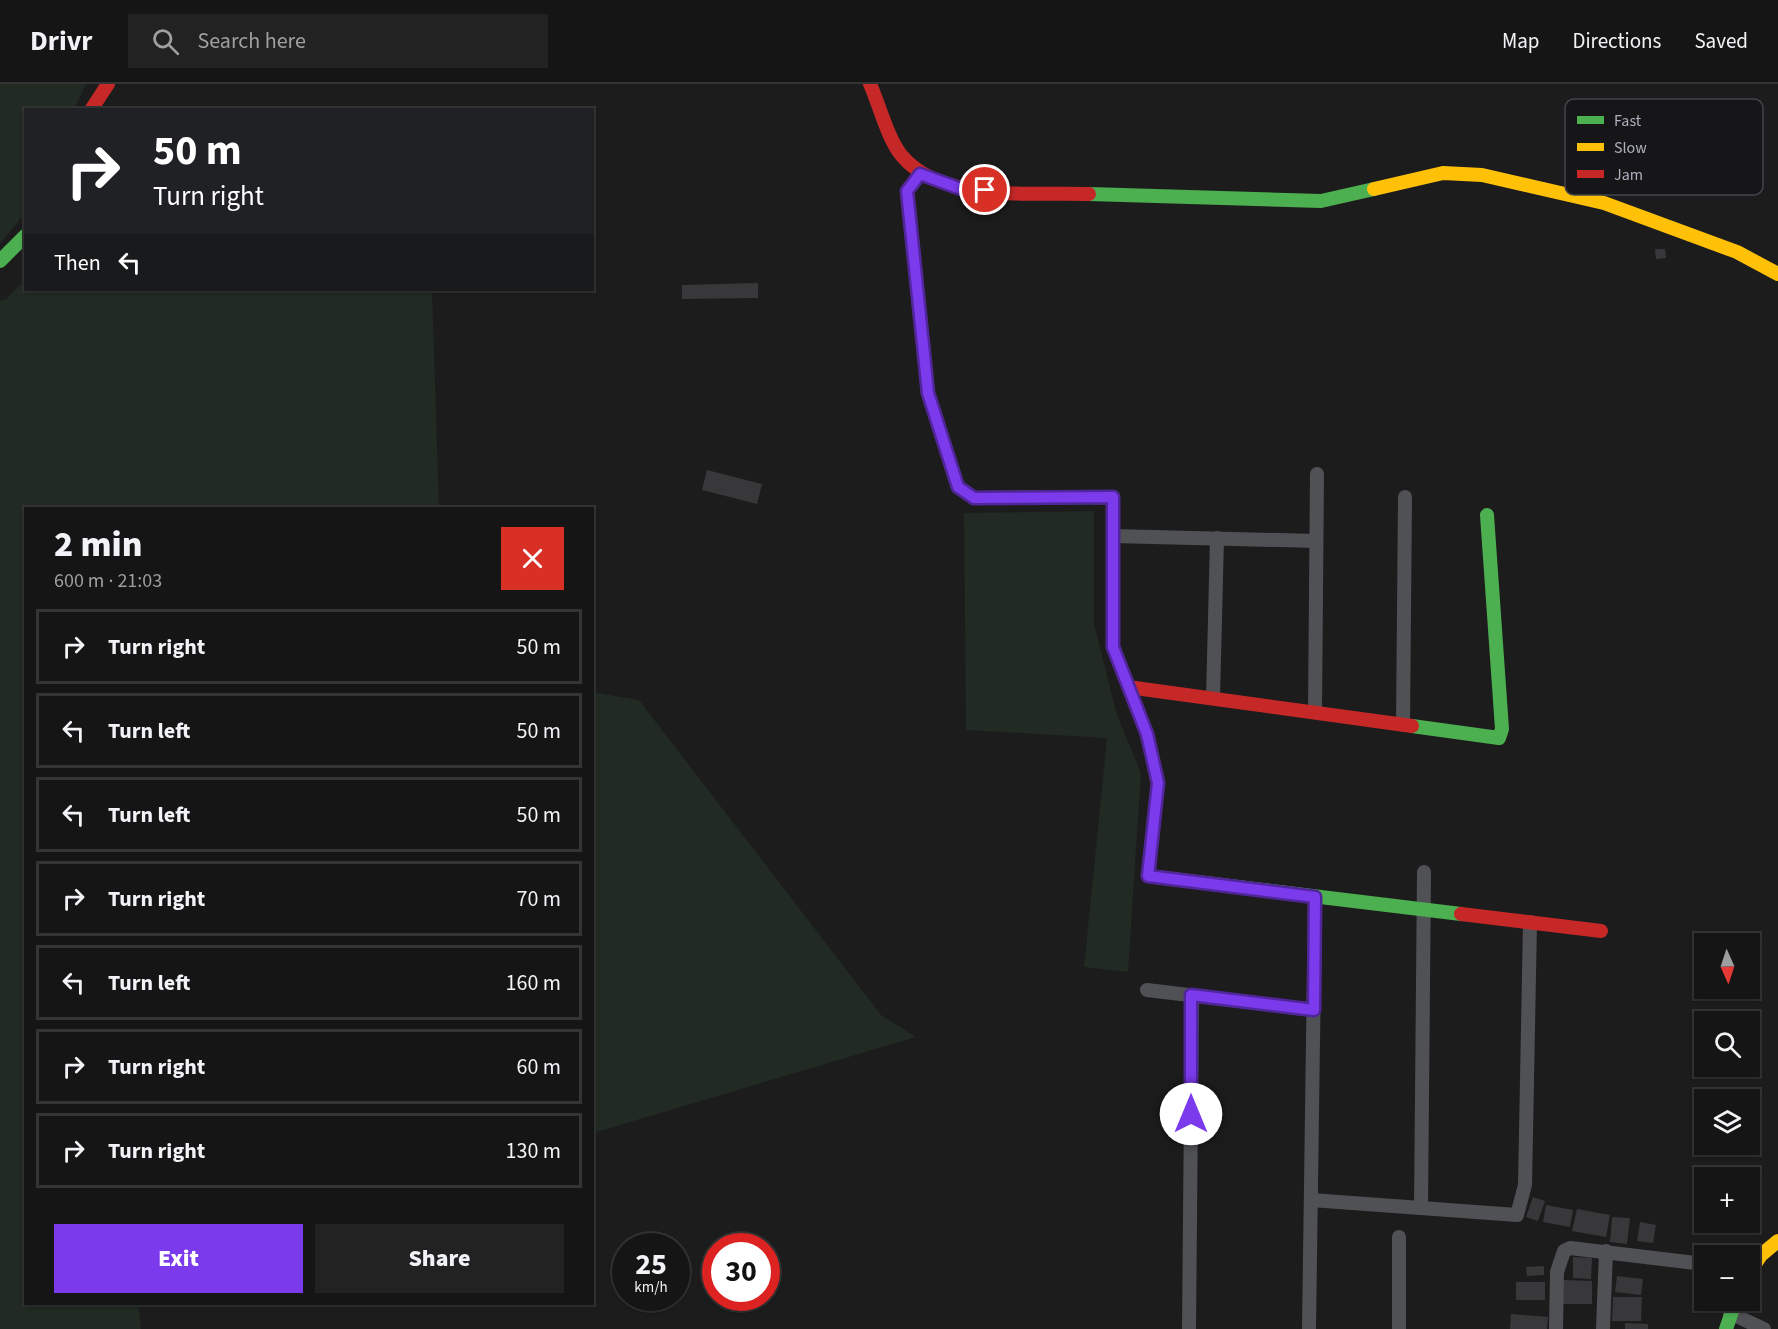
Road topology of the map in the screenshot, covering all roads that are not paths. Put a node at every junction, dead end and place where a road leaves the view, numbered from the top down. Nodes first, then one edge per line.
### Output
1 (108, 84) edge
2 (870, 84) edge
3 (92, 108) edge
4 (920, 174) junction
5 (1565, 194) edge
6 (1569, 195) edge
7 (24, 237) edge
8 (0, 261) edge
9 (1778, 274) edge
10 (1317, 474) dead end
11 (1405, 497) dead end
12 (1487, 515) dead end
13 (1113, 536) junction
14 (1217, 538) junction
15 (1316, 541) junction
16 (1128, 687) junction
17 (1213, 698) junction
18 (1315, 712) junction
19 (1403, 725) junction
20 (1424, 872) dead end
21 (1315, 897) junction
22 (1423, 909) junction
23 (1530, 922) junction
24 (1601, 931) dead end
25 (1147, 990) dead end
26 (1191, 995) junction
27 (1314, 1010) junction
28 (1311, 1200) junction
29 (1420, 1208) junction
30 (1399, 1237) dead end
31 (1778, 1241) edge
32 (1606, 1251) junction
33 (1760, 1256) edge
34 (1694, 1263) edge
35 (1732, 1311) edge
36 (1739, 1311) edge
37 (1189, 1329) edge
38 (1309, 1329) edge
39 (1399, 1329) edge
40 (1556, 1329) edge
41 (1604, 1329) edge
42 (1726, 1329) edge
43 (1764, 1329) edge

1 - 3 street
2 - 4 street
4 - 5 street
4 - 13 street
6 - 9 street
7 - 8 street
10 - 15 street
11 - 19 street
12 - 19 street
13 - 14 street
13 - 16 street
14 - 15 street
14 - 17 street
15 - 18 street
16 - 17 street
16 - 21 street
17 - 18 street
18 - 19 street
20 - 22 street
21 - 22 street
21 - 27 street
22 - 23 street
22 - 29 street
23 - 24 street
23 - 29 street
25 - 26 street
26 - 27 street
26 - 37 street
27 - 28 street
28 - 29 street
28 - 38 street
30 - 39 street
31 - 33 street
32 - 34 street
32 - 40 street
32 - 41 street
35 - 42 street
36 - 43 street

